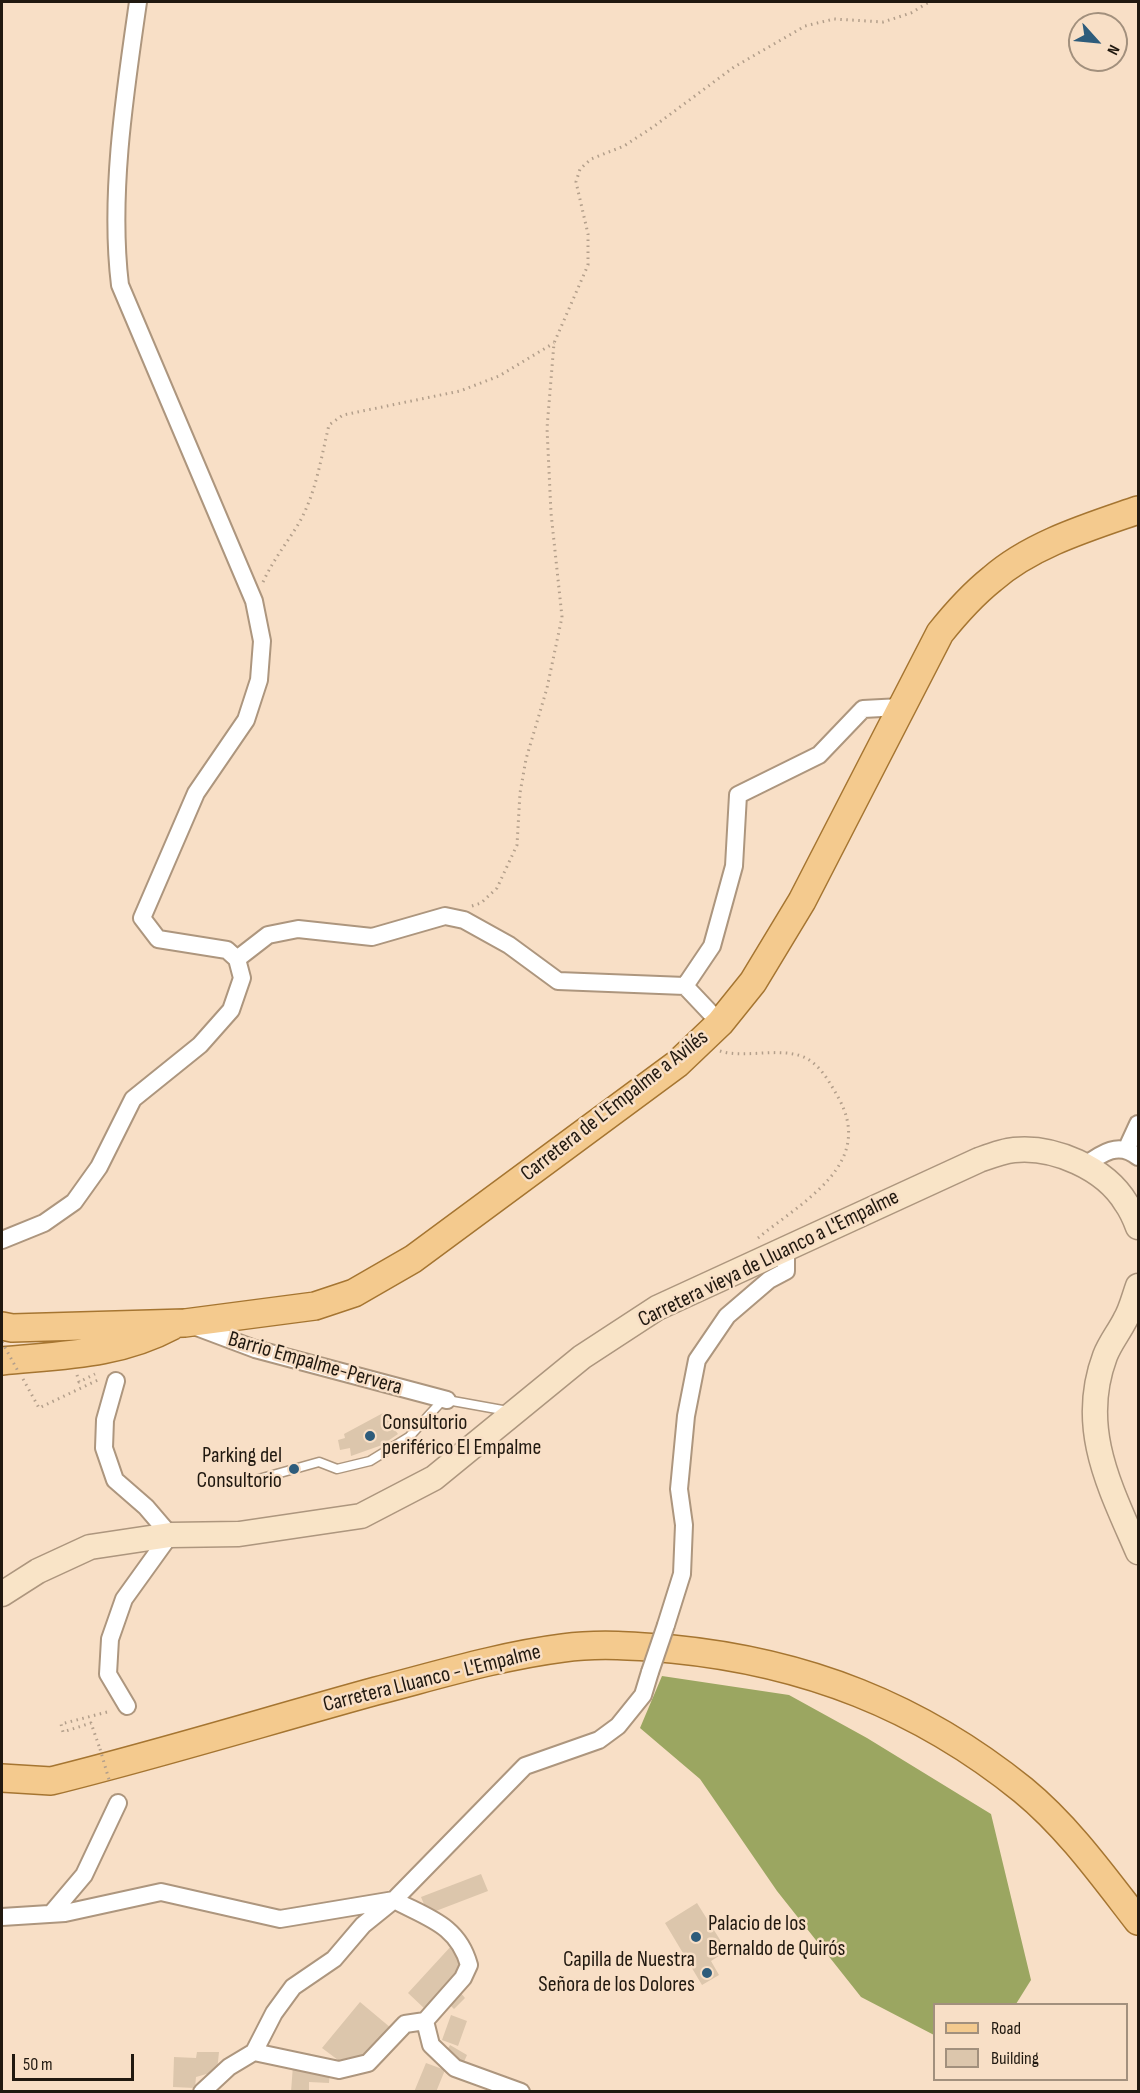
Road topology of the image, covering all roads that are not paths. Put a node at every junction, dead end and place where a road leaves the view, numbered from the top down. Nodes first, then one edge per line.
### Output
1 (138, 2) edge
2 (1138, 510) edge
3 (901, 707) junction
4 (237, 959) junction
5 (685, 986) junction
6 (720, 1023) junction
7 (1138, 1124) edge
8 (1132, 1154) edge
9 (1084, 1166) junction
10 (1138, 1227) edge
11 (2, 1240) edge
12 (786, 1249) junction
13 (1138, 1286) edge
14 (132, 1323) junction
15 (182, 1323) junction
16 (2, 1326) edge
17 (2, 1335) edge
18 (2, 1349) edge
19 (59, 1355) junction
20 (10, 1367) edge
21 (116, 1381) dead end
22 (447, 1400) junction
23 (517, 1413) junction
24 (255, 1480) dead end
25 (170, 1535) junction
26 (1138, 1552) edge
27 (2, 1594) edge
28 (127, 1706) road end
29 (2, 1778) edge
30 (118, 1803) dead end
31 (394, 1900) junction
32 (51, 1914) junction
33 (2, 1917) edge
34 (1138, 1921) edge
35 (425, 2021) junction
36 (254, 2052) junction
37 (202, 2091) edge
38 (521, 2091) edge

1 - 4 street
2 - 3 main road, Carretera de L'Empalme a Avilés
3 - 5 street
3 - 6 main road, Carretera de L'Empalme a Avilés
4 - 5 street
4 - 11 street
5 - 6 street
6 - 15 main road, Carretera de L'Empalme a Avilés
7 - 8 street
8 - 9 street
9 - 10 street, Carretera vieya de Lluanco a L'Empalme
9 - 12 street, Carretera vieya de Lluanco a L'Empalme
12 - 23 street, Carretera vieya de Lluanco a L'Empalme
12 - 31 street, bridge
13 - 26 street
14 - 15 main road, Carretera de L'Empalme a Avilés
14 - 16 main road, Carretera de L'Empalme a Avilés
14 - 17 main road
15 - 19 main road
15 - 22 street, Barrio Empalme-Pervera
18 - 19 main road
19 - 20 main road
21 - 25 street
22 - 23 lane
22 - 24 lane
23 - 25 street, Carretera vieya de Lluanco a L'Empalme
25 - 27 street, Carretera vieya de Lluanco a L'Empalme
25 - 28 street
29 - 34 main road, Carretera Lluanco - L'Empalme
30 - 32 street
31 - 32 street
31 - 35 street
31 - 36 street
32 - 33 street
35 - 36 street
35 - 38 street
36 - 37 street

